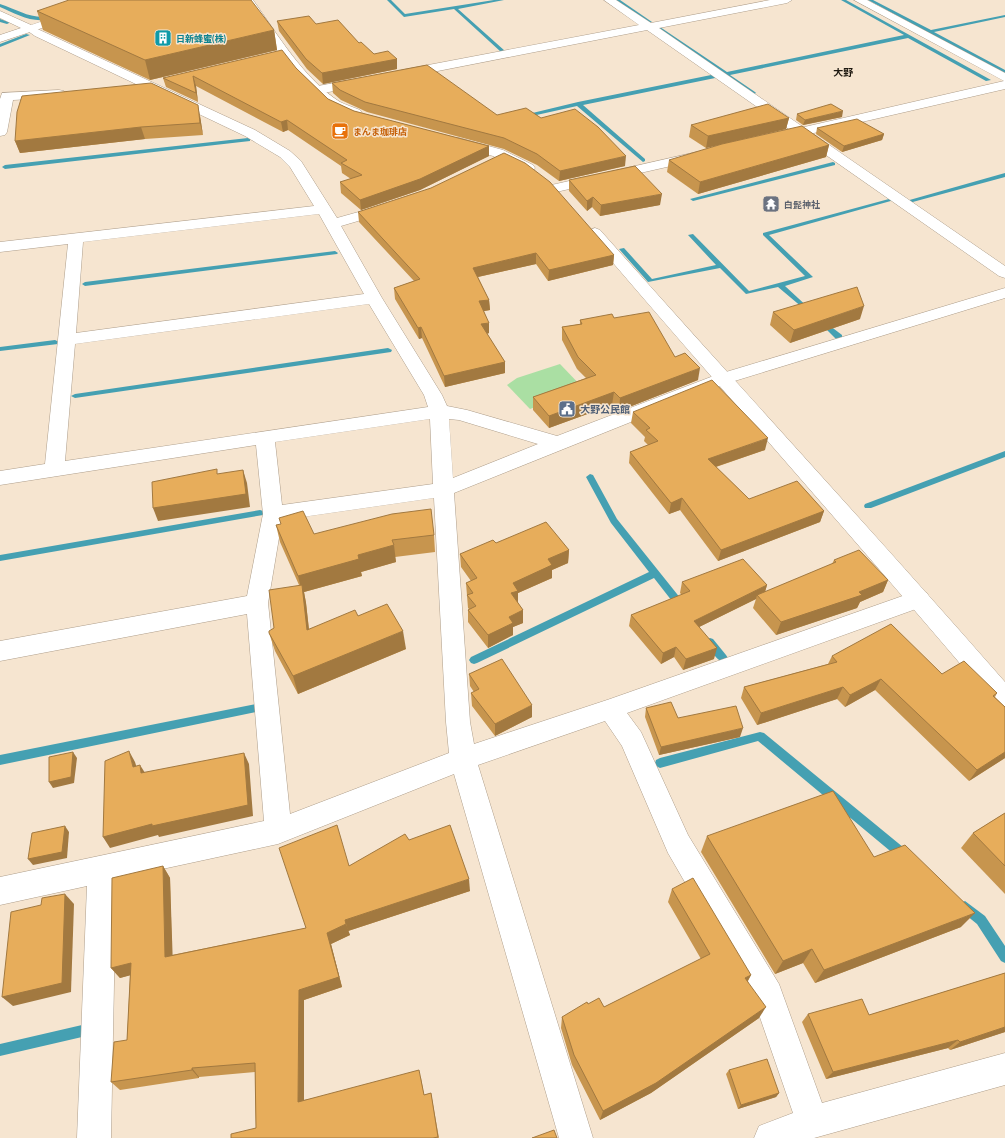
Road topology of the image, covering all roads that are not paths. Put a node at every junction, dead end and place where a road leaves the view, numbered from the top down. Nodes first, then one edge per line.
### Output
1 (116, 0) edge
2 (247, 0) edge
3 (609, 0) edge
4 (786, 0) edge
5 (859, 0) edge
6 (0, 14) edge
7 (650, 26) junction
8 (31, 28) junction
9 (0, 39) edge
10 (286, 53) junction
11 (271, 57) edge
12 (388, 77) edge
13 (1005, 78) edge
14 (372, 80) edge
15 (173, 82) edge
16 (1005, 85) edge
17 (150, 87) junction
18 (129, 90) edge
19 (318, 90) junction
20 (68, 93) edge
21 (4, 97) edge
22 (368, 118) edge
23 (0, 132) edge
24 (801, 132) junction
25 (450, 140) edge
26 (762, 141) edge
27 (709, 153) edge
28 (504, 156) junction
29 (483, 166) edge
30 (545, 180) junction
31 (399, 204) edge
32 (570, 204) edge
33 (324, 209) junction
34 (584, 221) edge
35 (332, 224) junction
36 (76, 238) junction
37 (0, 247) edge
38 (1005, 273) edge
39 (1005, 293) edge
40 (374, 298) junction
41 (66, 340) junction
42 (722, 379) junction
43 (439, 411) junction
44 (265, 438) junction
45 (558, 442) junction
46 (54, 470) junction
47 (0, 478) edge
48 (443, 490) junction
49 (273, 514) junction
50 (919, 599) junction
51 (258, 603) junction
52 (0, 651) edge
53 (1003, 694) edge
54 (610, 709) junction
55 (463, 759) junction
56 (278, 831) junction
57 (102, 869) junction
58 (0, 891) edge
59 (1005, 1069) edge
60 (813, 1122) junction
61 (94, 1138) edge
62 (576, 1138) edge
63 (771, 1138) edge

1 - 8 street
2 - 10 street
3 - 7 street
4 - 7 street
5 - 13 street
6 - 8 street
7 - 12 street
7 - 24 street
8 - 9 street
8 - 17 street
10 - 11 street
10 - 19 street
14 - 19 street
15 - 17 street
16 - 24 street
17 - 18 street
17 - 33 street
19 - 22 street
20 - 21 street
21 - 23 street
24 - 26 street
24 - 38 street
25 - 28 street
27 - 30 street
28 - 29 street
28 - 30 street
30 - 32 street
31 - 35 street
33 - 35 street
33 - 36 street
34 - 42 street
35 - 40 street
36 - 37 street
36 - 41 street
39 - 42 street
40 - 41 street
40 - 43 street
41 - 46 street
42 - 45 street
42 - 50 street
43 - 44 street
43 - 45 street
43 - 48 street
44 - 46 street
44 - 49 street
45 - 48 street
46 - 47 street
48 - 49 street
48 - 55 street
49 - 51 street
50 - 53 street
50 - 54 street
51 - 52 street
51 - 56 street
54 - 55 street
54 - 60 street
55 - 56 street
55 - 62 street
56 - 57 street
57 - 58 street
57 - 61 street
59 - 60 street
60 - 63 street

